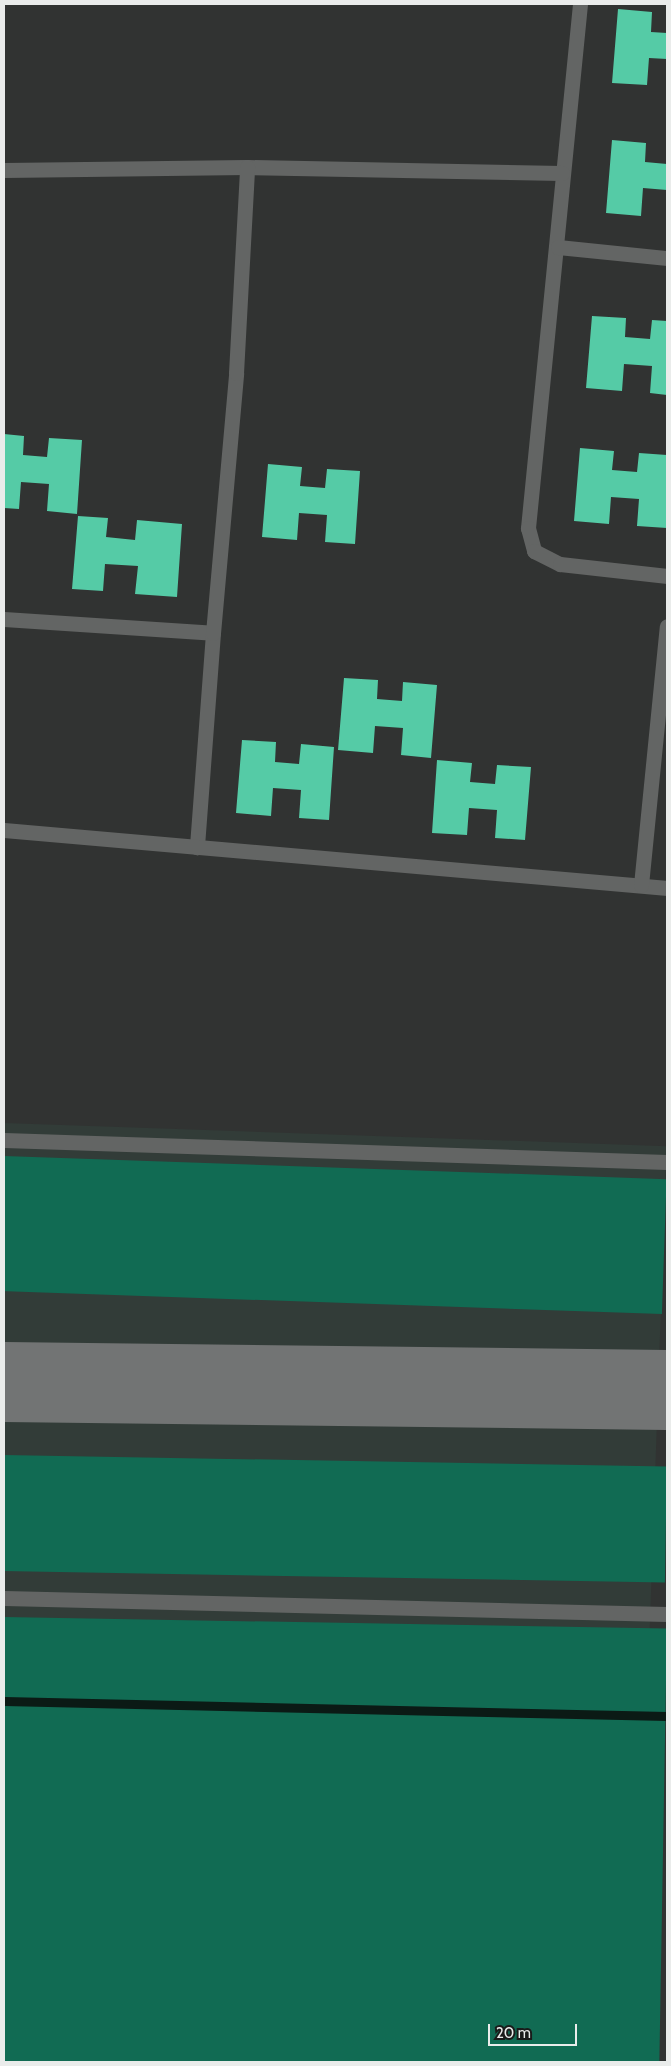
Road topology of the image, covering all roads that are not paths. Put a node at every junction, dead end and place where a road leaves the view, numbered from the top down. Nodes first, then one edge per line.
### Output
1 (580, 4) edge
2 (247, 167) junction
3 (4, 170) edge
4 (562, 172) junction
5 (558, 247) junction
6 (667, 258) edge
7 (667, 576) edge
8 (4, 619) edge
9 (667, 626) edge
10 (213, 633) junction
11 (4, 830) edge
12 (196, 847) junction
13 (641, 885) junction
14 (667, 888) edge
15 (4, 1140) edge
16 (667, 1162) edge
17 (4, 1598) edge
18 (667, 1614) edge

1 - 4 street
2 - 3 street
2 - 4 street
2 - 10 street
4 - 5 street
5 - 6 street
5 - 7 street
8 - 10 street
9 - 13 street
10 - 12 street
11 - 12 street
12 - 13 street
13 - 14 street
15 - 16 street
17 - 18 street

